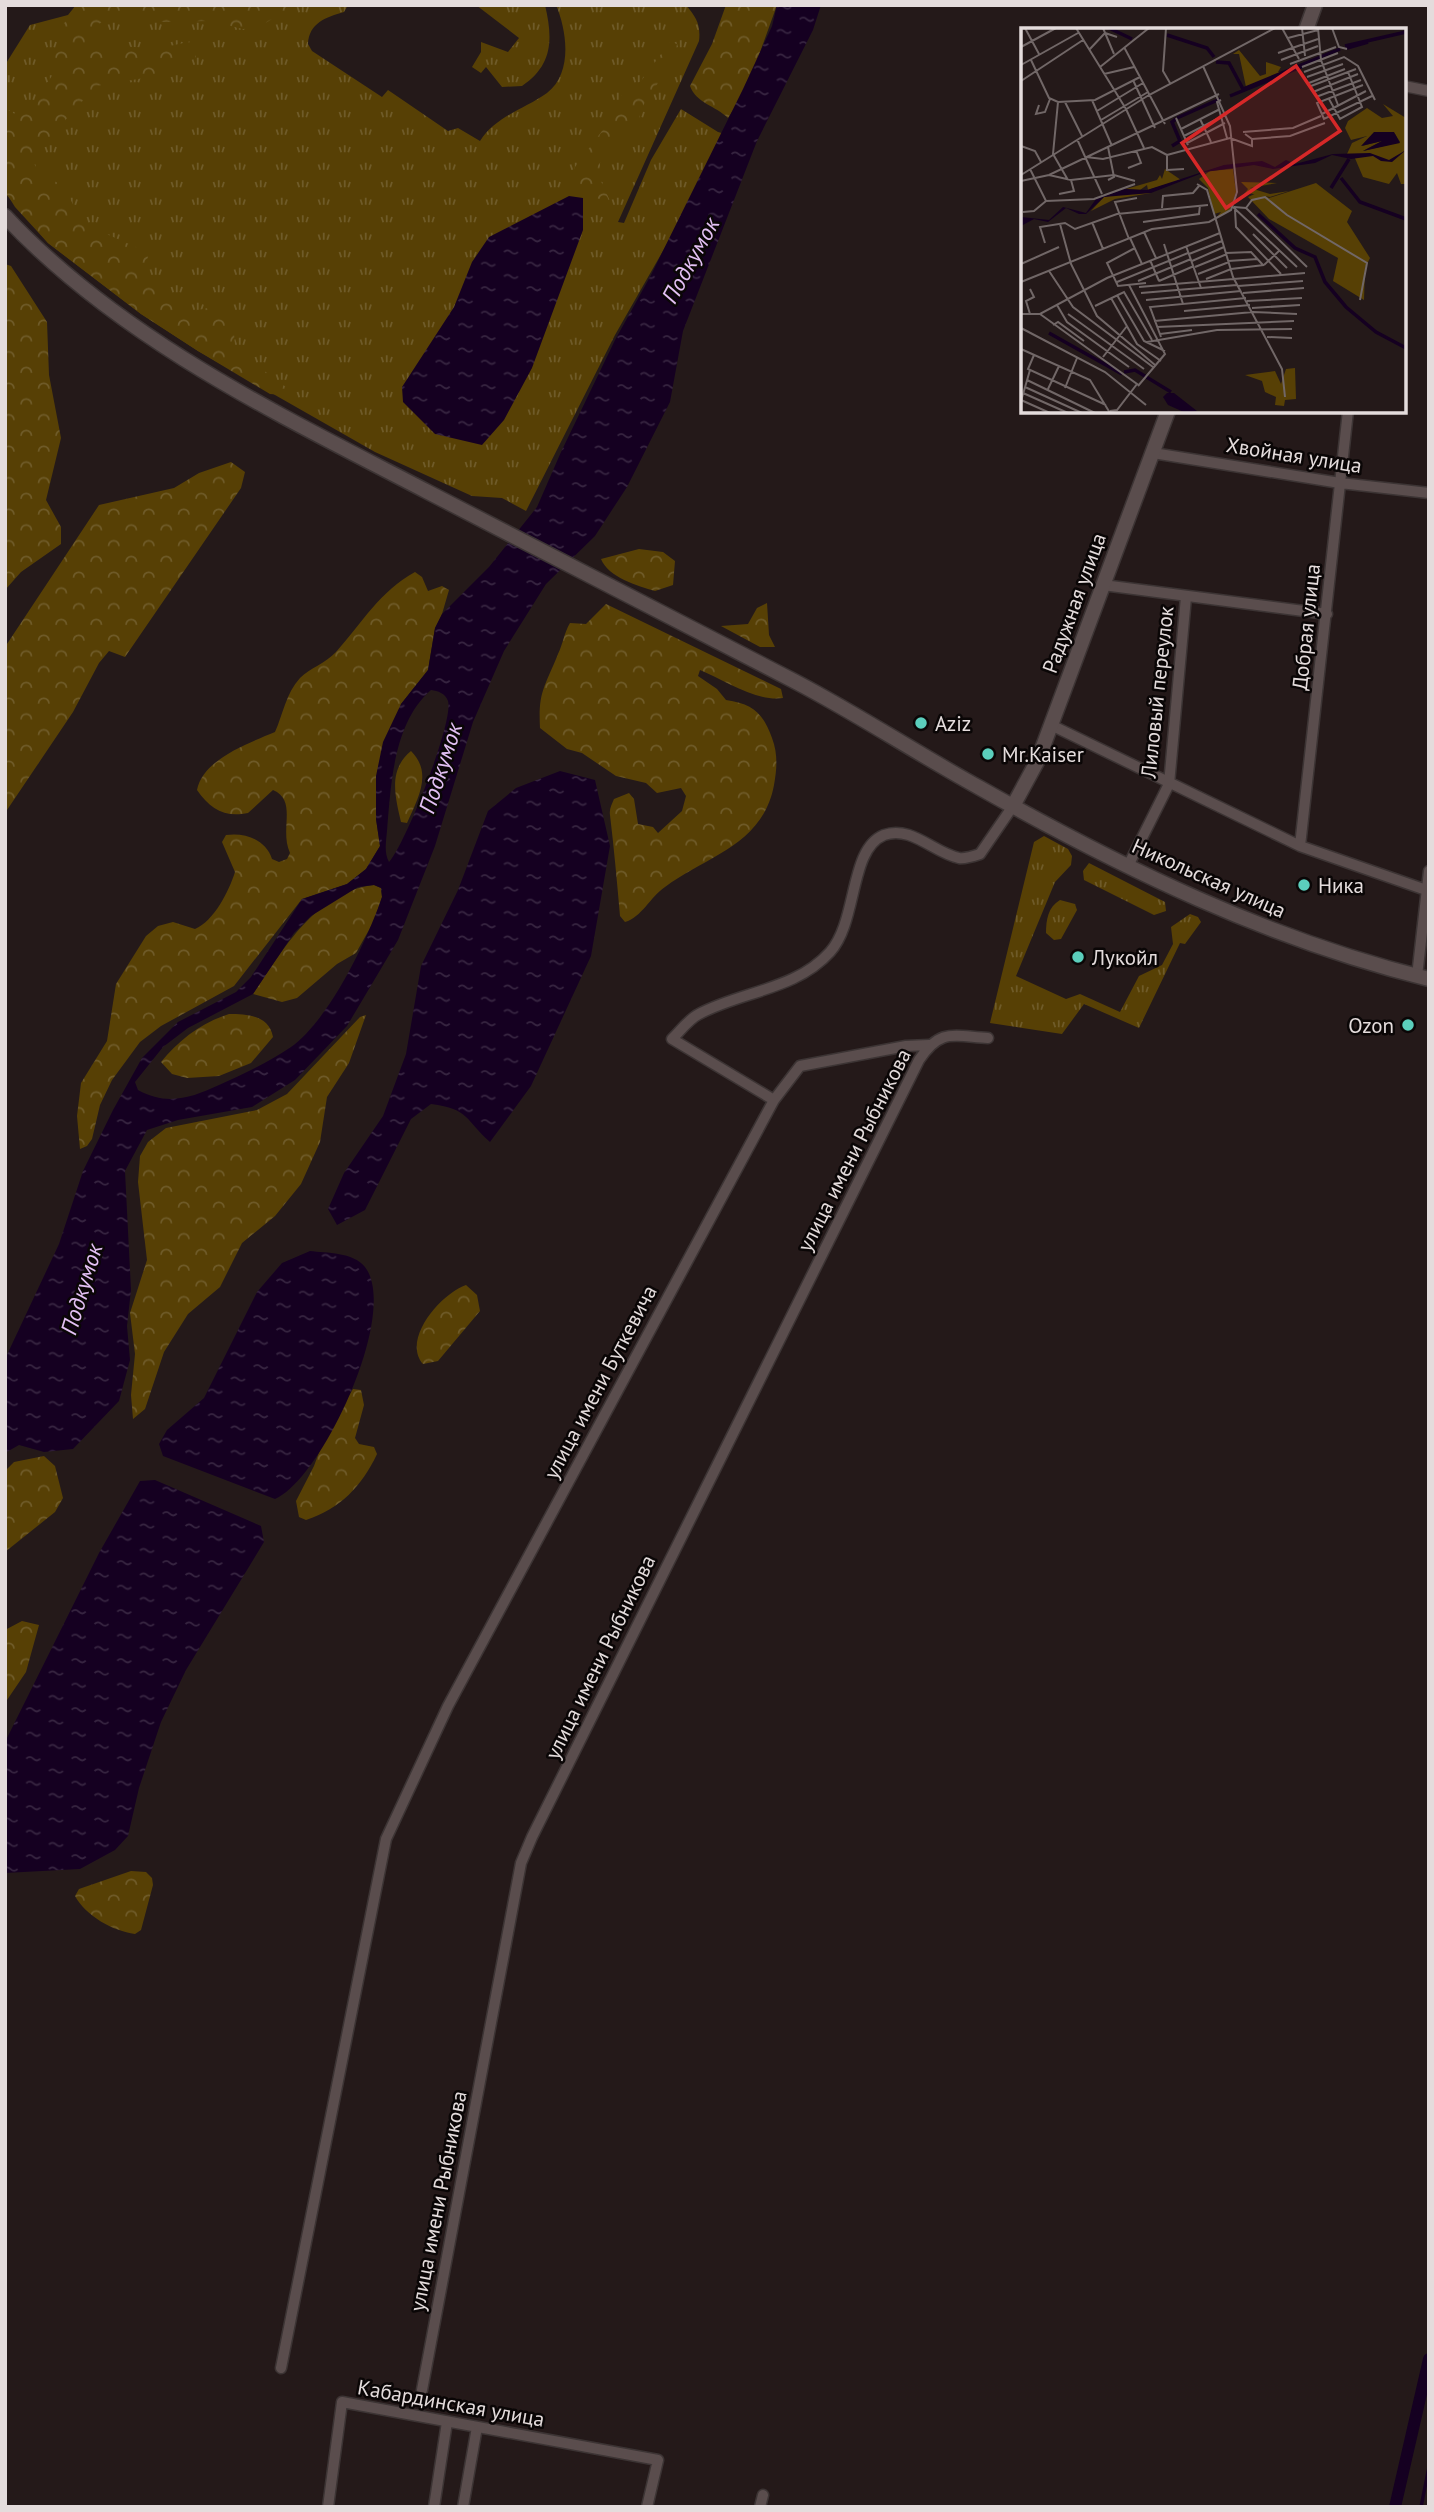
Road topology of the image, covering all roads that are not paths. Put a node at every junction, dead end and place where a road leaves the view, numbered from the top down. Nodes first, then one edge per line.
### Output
1 (1315, 5) edge
2 (1307, 28) edge
3 (1406, 86) edge
4 (1429, 91) edge
5 (5, 216) edge
6 (1167, 413) edge
7 (1348, 413) edge
8 (1153, 453) junction
9 (1340, 483) junction
10 (1429, 493) edge
11 (1103, 585) junction
12 (1186, 597) junction
13 (1327, 614) junction
14 (1051, 725) junction
15 (1169, 784) junction
16 (1013, 806) junction
17 (1300, 846) junction
18 (1128, 866) junction
19 (1429, 871) edge
20 (1428, 890) edge
21 (1423, 977) edge
22 (988, 1038) dead end
23 (929, 1045) junction
24 (774, 1100) junction
25 (281, 2368) dead end
26 (422, 2390) dead end
27 (447, 2422) junction
28 (477, 2427) junction
29 (328, 2507) edge
30 (434, 2507) edge
31 (463, 2507) edge
32 (647, 2507) edge

1 - 2 street
3 - 4 street
5 - 16 street, Никольская улица
6 - 8 street, Радужная улица
7 - 9 street, Добрая улица
8 - 9 street, Хвойная улица
8 - 11 street, Радужная улица
9 - 10 street, Хвойная улица
9 - 13 street, Добрая улица
11 - 12 street
11 - 14 street, Радужная улица
12 - 13 street
12 - 15 street, Лиловый переулок
13 - 17 street, Добрая улица
14 - 15 street
14 - 16 street, Радужная улица
15 - 17 street
15 - 18 street, Лиловый переулок
16 - 18 street, Никольская улица
16 - 24 street
17 - 20 street
18 - 21 street, Никольская улица
19 - 20 street
20 - 21 street
22 - 23 street, улица имени Рыбникова
23 - 24 street, улица имени Буткевича
23 - 26 street, улица имени Рыбникова
24 - 25 street, улица имени Буткевича
27 - 28 street, Кабардинская улица
27 - 29 street, Кабардинская улица
27 - 30 street
28 - 31 street
28 - 32 street, Кабардинская улица

